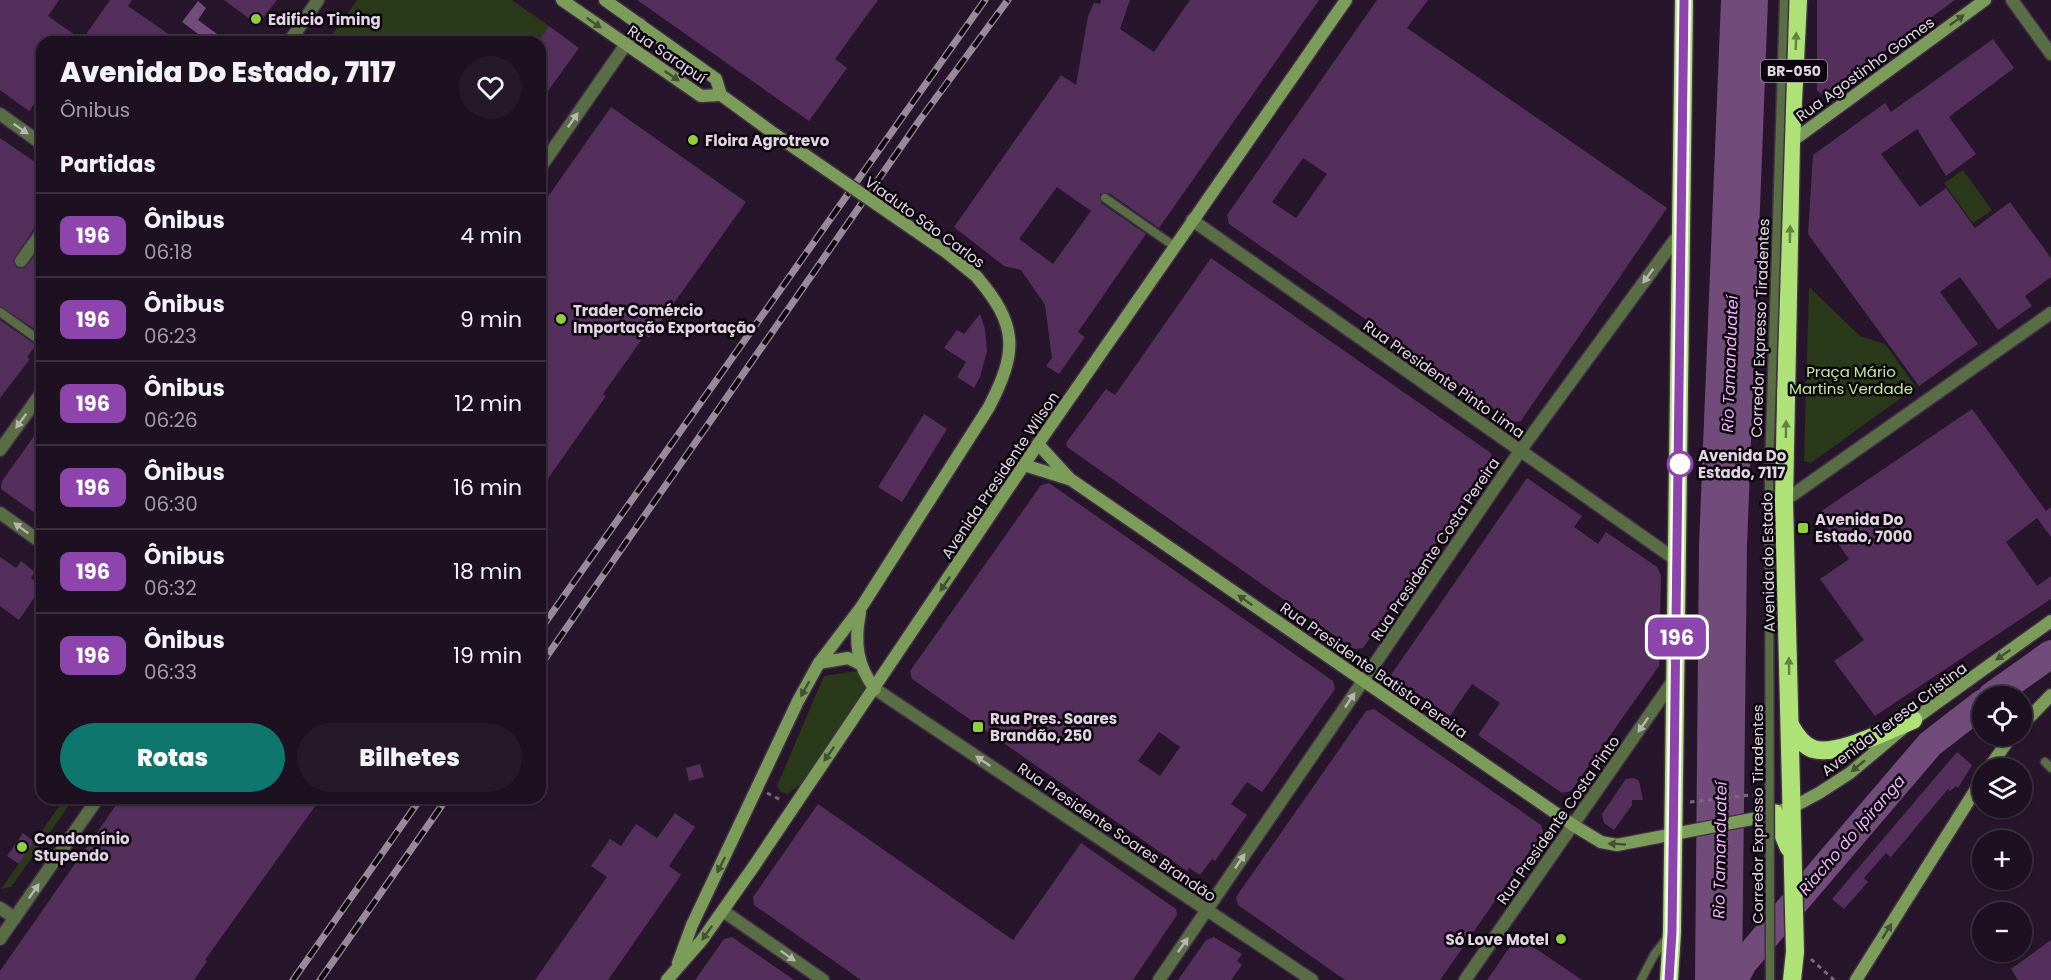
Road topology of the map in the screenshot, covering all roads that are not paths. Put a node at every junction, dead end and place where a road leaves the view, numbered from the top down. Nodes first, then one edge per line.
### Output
1 (318, 0) edge
2 (562, 0) edge
3 (606, 0) edge
4 (1346, 0) edge
5 (1684, 0) edge
6 (1784, 0) edge
7 (1798, 0) edge
8 (1985, 0) edge
9 (2012, 0) edge
10 (640, 24) junction
11 (293, 36) edge
12 (625, 45) junction
13 (2051, 54) edge
14 (721, 95) junction
15 (0, 114) edge
16 (36, 140) edge
17 (1791, 142) junction
18 (546, 159) edge
19 (1105, 198) dead end
20 (1192, 220) junction
21 (1682, 229) junction
22 (36, 240) edge
23 (1174, 246) junction
24 (21, 261) dead end
25 (0, 312) edge
26 (2051, 313) edge
27 (36, 338) edge
28 (36, 400) edge
29 (1038, 444) junction
30 (0, 450) edge
31 (1520, 451) junction
32 (1024, 465) junction
33 (1070, 479) junction
34 (1784, 501) junction
35 (0, 513) edge
36 (36, 539) edge
37 (1679, 562) junction
38 (862, 606) junction
39 (2051, 621) edge
40 (819, 663) junction
41 (860, 664) junction
42 (1676, 677) junction
43 (1363, 681) junction
44 (875, 689) junction
45 (2051, 695) edge
46 (2032, 715) edge
47 (1913, 720) junction
48 (1790, 725) junction
49 (1972, 795) edge
50 (94, 804) edge
51 (1792, 807) junction
52 (1766, 815) junction
53 (1573, 825) junction
54 (1679, 832) junction
55 (1794, 858) junction
56 (0, 908) edge
57 (1207, 909) junction
58 (723, 911) junction
59 (15, 918) junction
60 (1672, 932) junction
61 (0, 939) edge
62 (678, 965) junction
63 (668, 980) edge
64 (823, 980) edge
65 (1159, 980) edge
66 (1312, 980) edge
67 (1465, 980) edge
68 (1641, 980) edge
69 (1669, 980) edge
70 (1770, 980) edge
71 (1792, 980) edge
72 (1856, 980) edge

1 - 11 street
2 -> 12 main road, Rua Sarapuí
3 - 10 main road, Rua Sarapuí
4 - 20 main road, Avenida Presidente Wilson
5 - 21 highway
6 - 70 lane, Corredor Expresso Tiradentes, bridge
17 -> 7 highway, Avenida do Estado / BR-050
17 -> 8 main road, Rua Agostinho Gomes
9 - 13 street
10 - 12 street
10 - 14 main road, Rua Sarapuí
12 -> 14 main road, Rua Sarapuí
18 -> 12 street
14 - 38 main road, Viaduto São Carlos, bridge
15 -> 16 street
34 -> 17 highway, Avenida do Estado / BR-050
19 - 23 lane
20 - 23 main road, Avenida Presidente Wilson
20 - 31 street, Rua Presidente Pinto Lima
21 -> 31 street, Rua Presidente Costa Pereira
21 - 37 highway
22 - 24 street
23 - 29 main road, Avenida Presidente Wilson
25 - 27 lane
26 - 34 street
28 -> 30 street
29 - 32 main road, Avenida Presidente Wilson
29 - 33 main road, Rua Presidente Batista Pereira
31 - 37 street, Rua Presidente Pinto Lima
31 - 43 street, Rua Presidente Costa Pereira
32 - 33 main road, Rua Presidente Batista Pereira
32 -> 44 main road, Avenida Presidente Wilson
43 -> 33 main road, Rua Presidente Batista Pereira
48 -> 34 highway, Avenida do Estado / BR-050
36 -> 35 street
37 - 42 highway
38 - 40 main road, Avenida Presidente Wilson
38 - 41 main road
39 -> 47 main road, Avenida Teresa Cristina
40 - 41 main road
40 -> 62 main road, Avenida Presidente Wilson
41 - 44 main road
42 -> 53 street, Rua Presidente Costa Pinto
42 - 54 highway
43 - 53 main road, Rua Presidente Batista Pereira
57 -> 43 street, Rua Presidente Costa Pereira
57 -> 44 street, Rua Presidente Soares Brandão
44 -> 58 main road, Avenida Presidente Wilson
45 - 46 main road
47 - 48 highway
47 -> 51 main road, Avenida Teresa Cristina
48 - 51 highway, Avenida do Estado / BR-050
72 -> 49 main road
59 -> 50 street
51 - 52 main road, Avenida Teresa Cristina
51 - 55 highway, Avenida do Estado / BR-050
52 - 54 main road, Avenida Teresa Cristina
52 - 55 highway
54 -> 53 main road, Rua Presidente Batista Pereira
53 - 67 street, Rua Presidente Costa Pinto
54 - 60 highway
55 - 71 highway, Avenida do Estado / BR-050
56 - 59 street
65 -> 57 street, Rua Presidente Costa Pereira
57 - 66 street, Rua Presidente Soares Brandão
58 -> 62 main road, Avenida Presidente Wilson
58 -> 64 street
59 - 61 street
60 - 68 lane
60 - 69 highway
62 - 63 main road, Avenida Presidente Wilson

